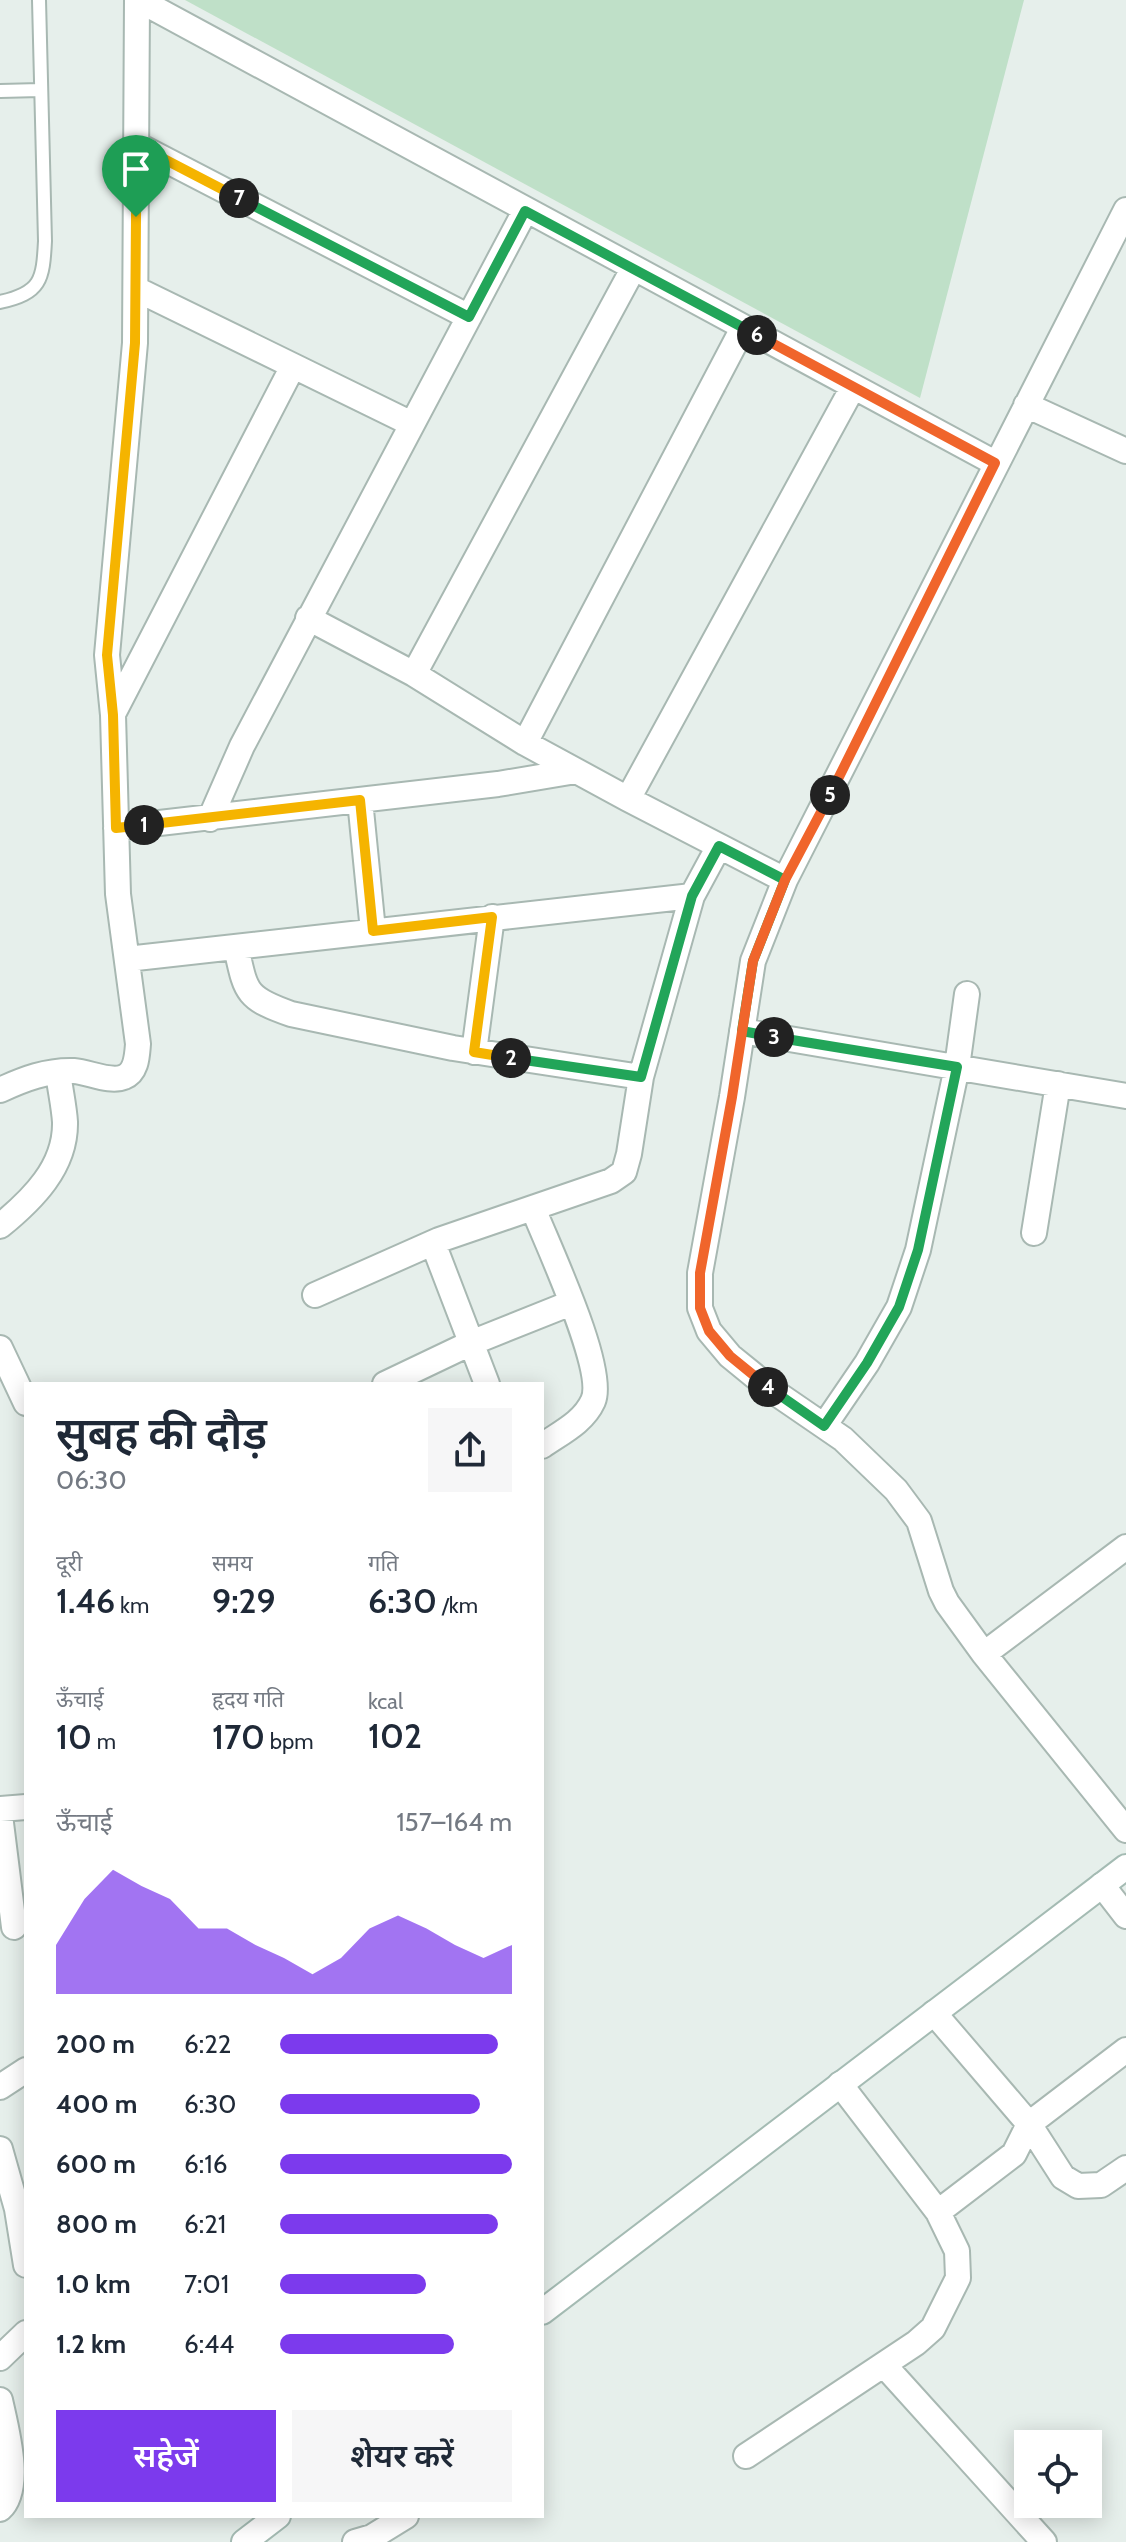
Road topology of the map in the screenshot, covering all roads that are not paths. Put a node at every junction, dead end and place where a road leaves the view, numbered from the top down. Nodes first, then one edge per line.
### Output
1 (39, 0) edge
2 (138, 0) edge
3 (40, 90) junction
4 (0, 91) edge
5 (137, 145) junction
6 (1126, 210) edge
7 (525, 211) junction
8 (633, 269) junction
9 (136, 289) junction
10 (0, 302) edge
11 (469, 317) junction
12 (743, 328) junction
13 (293, 366) junction
14 (853, 387) junction
15 (1026, 405) junction
16 (412, 424) junction
17 (1126, 451) edge
18 (995, 463) junction
19 (308, 618) junction
20 (414, 674) junction
21 (113, 715) junction
22 (525, 743) junction
23 (576, 771) junction
24 (628, 799) junction
25 (360, 800) junction
26 (210, 819) junction
27 (116, 828) junction
28 (719, 846) junction
29 (785, 880) junction
30 (692, 896) junction
31 (492, 917) junction
32 (373, 931) junction
33 (236, 947) junction
34 (127, 959) junction
35 (967, 994) dead end
36 (742, 1031) junction
37 (474, 1052) junction
38 (957, 1067) junction
39 (58, 1072) junction
40 (641, 1077) junction
41 (1058, 1084) junction
42 (0, 1090) edge
43 (1126, 1096) edge
44 (533, 1208) junction
45 (0, 1226) edge
46 (1034, 1233) dead end
47 (433, 1243) junction
48 (315, 1295) dead end
49 (571, 1303) junction
50 (471, 1343) junction
51 (0, 1348) edge
52 (389, 1382) edge
53 (486, 1382) edge
54 (24, 1399) edge
55 (824, 1426) junction
56 (544, 1445) edge
57 (1126, 1547) edge
58 (984, 1654) junction
59 (24, 1807) edge
60 (0, 1812) edge
61 (1126, 1830) edge
62 (1126, 1867) edge
63 (1102, 1885) junction
64 (1126, 1916) edge
65 (14, 1927) dead end
66 (934, 2013) junction
67 (1126, 2050) edge
68 (24, 2071) edge
69 (840, 2084) junction
70 (0, 2087) edge
71 (1029, 2124) junction
72 (0, 2149) edge
73 (1126, 2168) edge
74 (938, 2212) junction
75 (24, 2253) edge
76 (544, 2310) edge
77 (24, 2335) edge
78 (0, 2358) edge
79 (884, 2365) junction
80 (0, 2400) edge
81 (746, 2456) dead end
82 (0, 2509) edge
83 (276, 2518) edge
84 (403, 2518) edge
85 (247, 2541) edge
86 (355, 2542) edge
87 (1044, 2542) edge

1 - 3 lane
2 - 5 street
2 - 7 street
3 - 4 lane
3 - 10 lane
5 - 9 street
5 - 11 street
6 - 15 street
7 - 8 street
7 - 11 street
8 - 12 street
8 - 20 street
9 - 13 street
9 - 21 street
11 - 16 street
12 - 14 street
12 - 22 street
13 - 16 street
13 - 21 street
14 - 18 street
14 - 24 street
15 - 17 street
15 - 18 street
16 - 19 street
18 - 29 street
19 - 20 street
19 - 26 street
20 - 22 street
21 - 27 street
22 - 23 street
23 - 24 street
23 - 25 street
24 - 28 street
25 - 26 street
25 - 32 street
26 - 27 street
27 - 34 street
28 - 29 street
28 - 30 street
29 - 36 street
30 - 31 street
30 - 40 street
31 - 32 street
31 - 37 street
32 - 33 street
33 - 34 street
33 - 37 street
34 - 39 street
35 - 38 street
36 - 38 street
36 - 55 street
37 - 40 street
38 - 41 street
38 - 55 street
39 - 42 street
39 - 45 street
40 - 44 street
41 - 43 street
41 - 46 street
44 - 47 street
44 - 49 street
47 - 48 street
47 - 50 street
49 - 50 street
49 - 56 street
50 - 52 street
50 - 53 street
51 - 54 street
55 - 58 street
57 - 58 street
58 - 61 street
59 - 60 street
60 - 65 street
62 - 63 street
63 - 64 street
63 - 66 street
66 - 69 street
66 - 71 street
67 - 71 street
68 - 70 street
69 - 74 street
69 - 76 street
71 - 73 street
71 - 74 street
72 - 75 street
74 - 79 street
77 - 78 street
79 - 81 street
79 - 87 street
80 - 82 street
83 - 85 street
84 - 86 street

